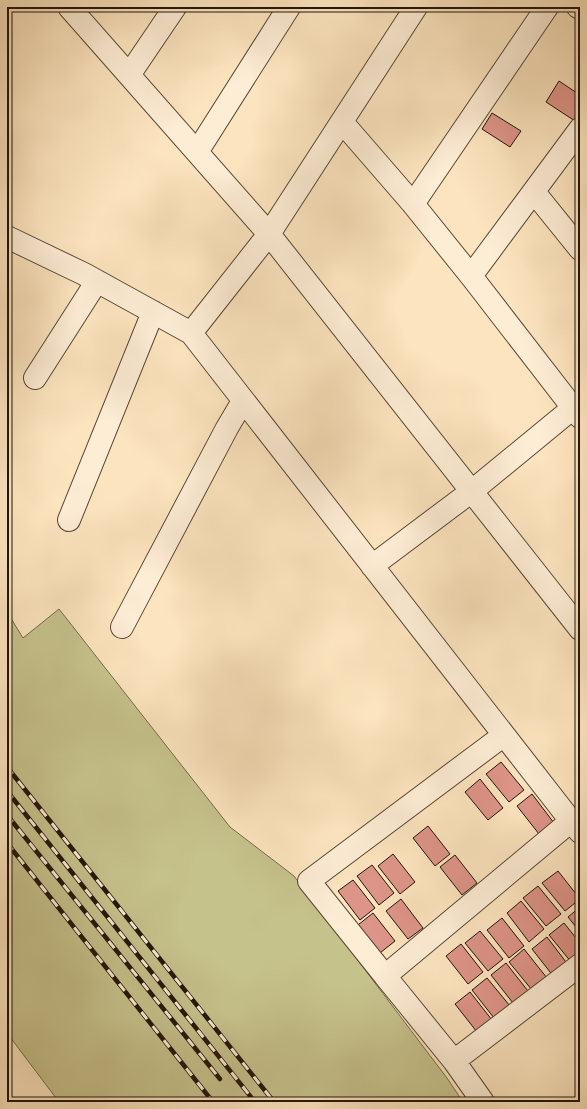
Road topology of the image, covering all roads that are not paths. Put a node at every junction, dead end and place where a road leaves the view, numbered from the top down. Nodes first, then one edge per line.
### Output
1 (69, 7) edge
2 (175, 7) edge
3 (289, 7) edge
4 (416, 7) edge
5 (547, 7) edge
6 (129, 75) junction
7 (342, 122) junction
8 (580, 129) edge
9 (197, 152) junction
10 (534, 192) junction
11 (413, 204) junction
12 (269, 234) junction
13 (7, 237) edge
14 (580, 249) edge
15 (471, 276) junction
16 (97, 281) junction
17 (153, 312) junction
18 (191, 333) junction
19 (35, 378) dead end
20 (243, 401) junction
21 (576, 412) edge
22 (472, 491) junction
23 (69, 520) dead end
24 (372, 566) junction
25 (122, 627) dead end
26 (580, 629) edge
27 (504, 735) junction
28 (576, 827) edge
29 (580, 965) edge
30 (385, 976) junction
31 (454, 1061) junction
32 (483, 1102) edge

1 - 6 street
2 - 6 street
3 - 9 street
4 - 7 street
5 - 11 street
6 - 9 street
7 - 11 street
7 - 12 street
8 - 10 street
9 - 12 street
10 - 14 street
10 - 15 street
11 - 15 street
12 - 18 street
12 - 22 street
13 - 16 street
15 - 21 street
16 - 17 street
16 - 19 street
17 - 18 street
17 - 23 street
18 - 20 street
20 - 24 street
20 - 25 street
21 - 22 street
22 - 24 street
22 - 26 street
24 - 27 street
27 - 28 street
27 - 30 street
28 - 30 street
29 - 31 street
30 - 31 street
31 - 32 street

